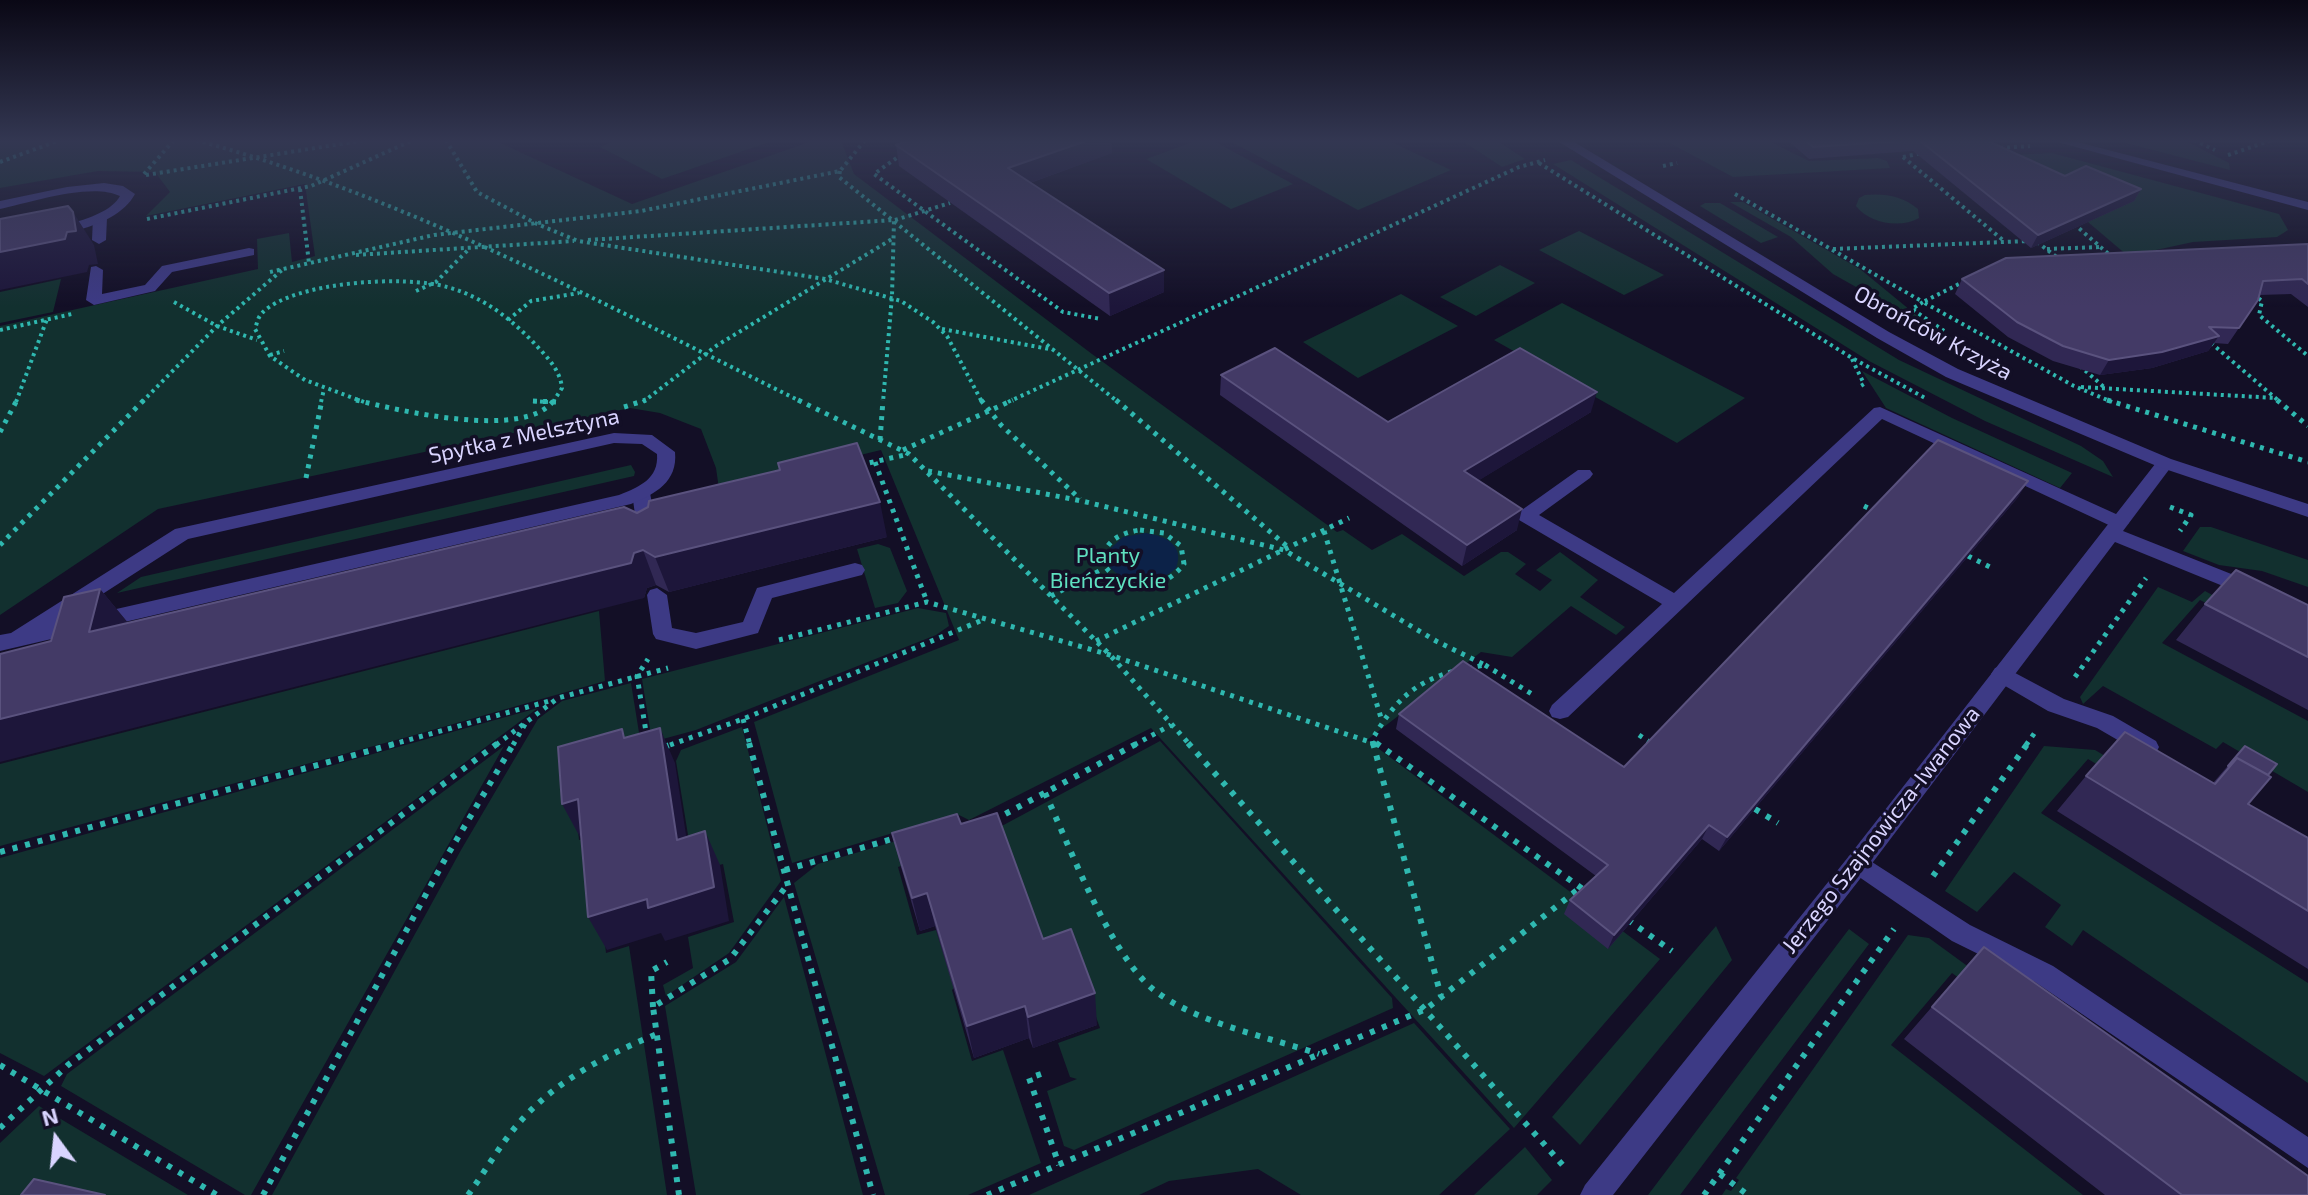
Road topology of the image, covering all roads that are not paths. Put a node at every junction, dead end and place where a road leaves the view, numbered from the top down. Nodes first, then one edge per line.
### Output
1 (50, 196) edge
2 (128, 196) edge
3 (1655, 196) edge
4 (2269, 196) edge
5 (0, 205) edge
6 (2308, 206) edge
7 (0, 240) edge
8 (249, 252) dead end
9 (96, 270) dead end
10 (2165, 463) junction
11 (1584, 474) dead end
12 (641, 493) junction
13 (2308, 511) edge
14 (2116, 528) junction
15 (649, 539) edge
16 (855, 570) dead end
17 (657, 595) edge
18 (2278, 599) edge
19 (1676, 603) junction
20 (9, 641) edge
21 (2002, 674) junction
22 (1560, 711) road end
23 (2173, 761) edge
24 (1858, 863) junction
25 (2308, 1154) edge
26 (1595, 1195) edge

1 - 5 street
2 - 7 street
3 - 10 street, Obrońców Krzyża
4 - 6 street
8 - 9 street
10 - 13 street, Obrońców Krzyża
10 - 14 street, Jerzego Szajnowicza-Iwanowa
11 - 19 street
12 - 15 street
12 - 20 street, Spytka z Melsztyna
12 - 20 street, Spytka z Melsztyna
14 - 18 street
14 - 19 street
14 - 21 street, Jerzego Szajnowicza-Iwanowa
16 - 17 street
19 - 22 street
21 - 23 street
21 - 24 street, Jerzego Szajnowicza-Iwanowa
24 - 25 street
24 - 26 street, Jerzego Szajnowicza-Iwanowa

